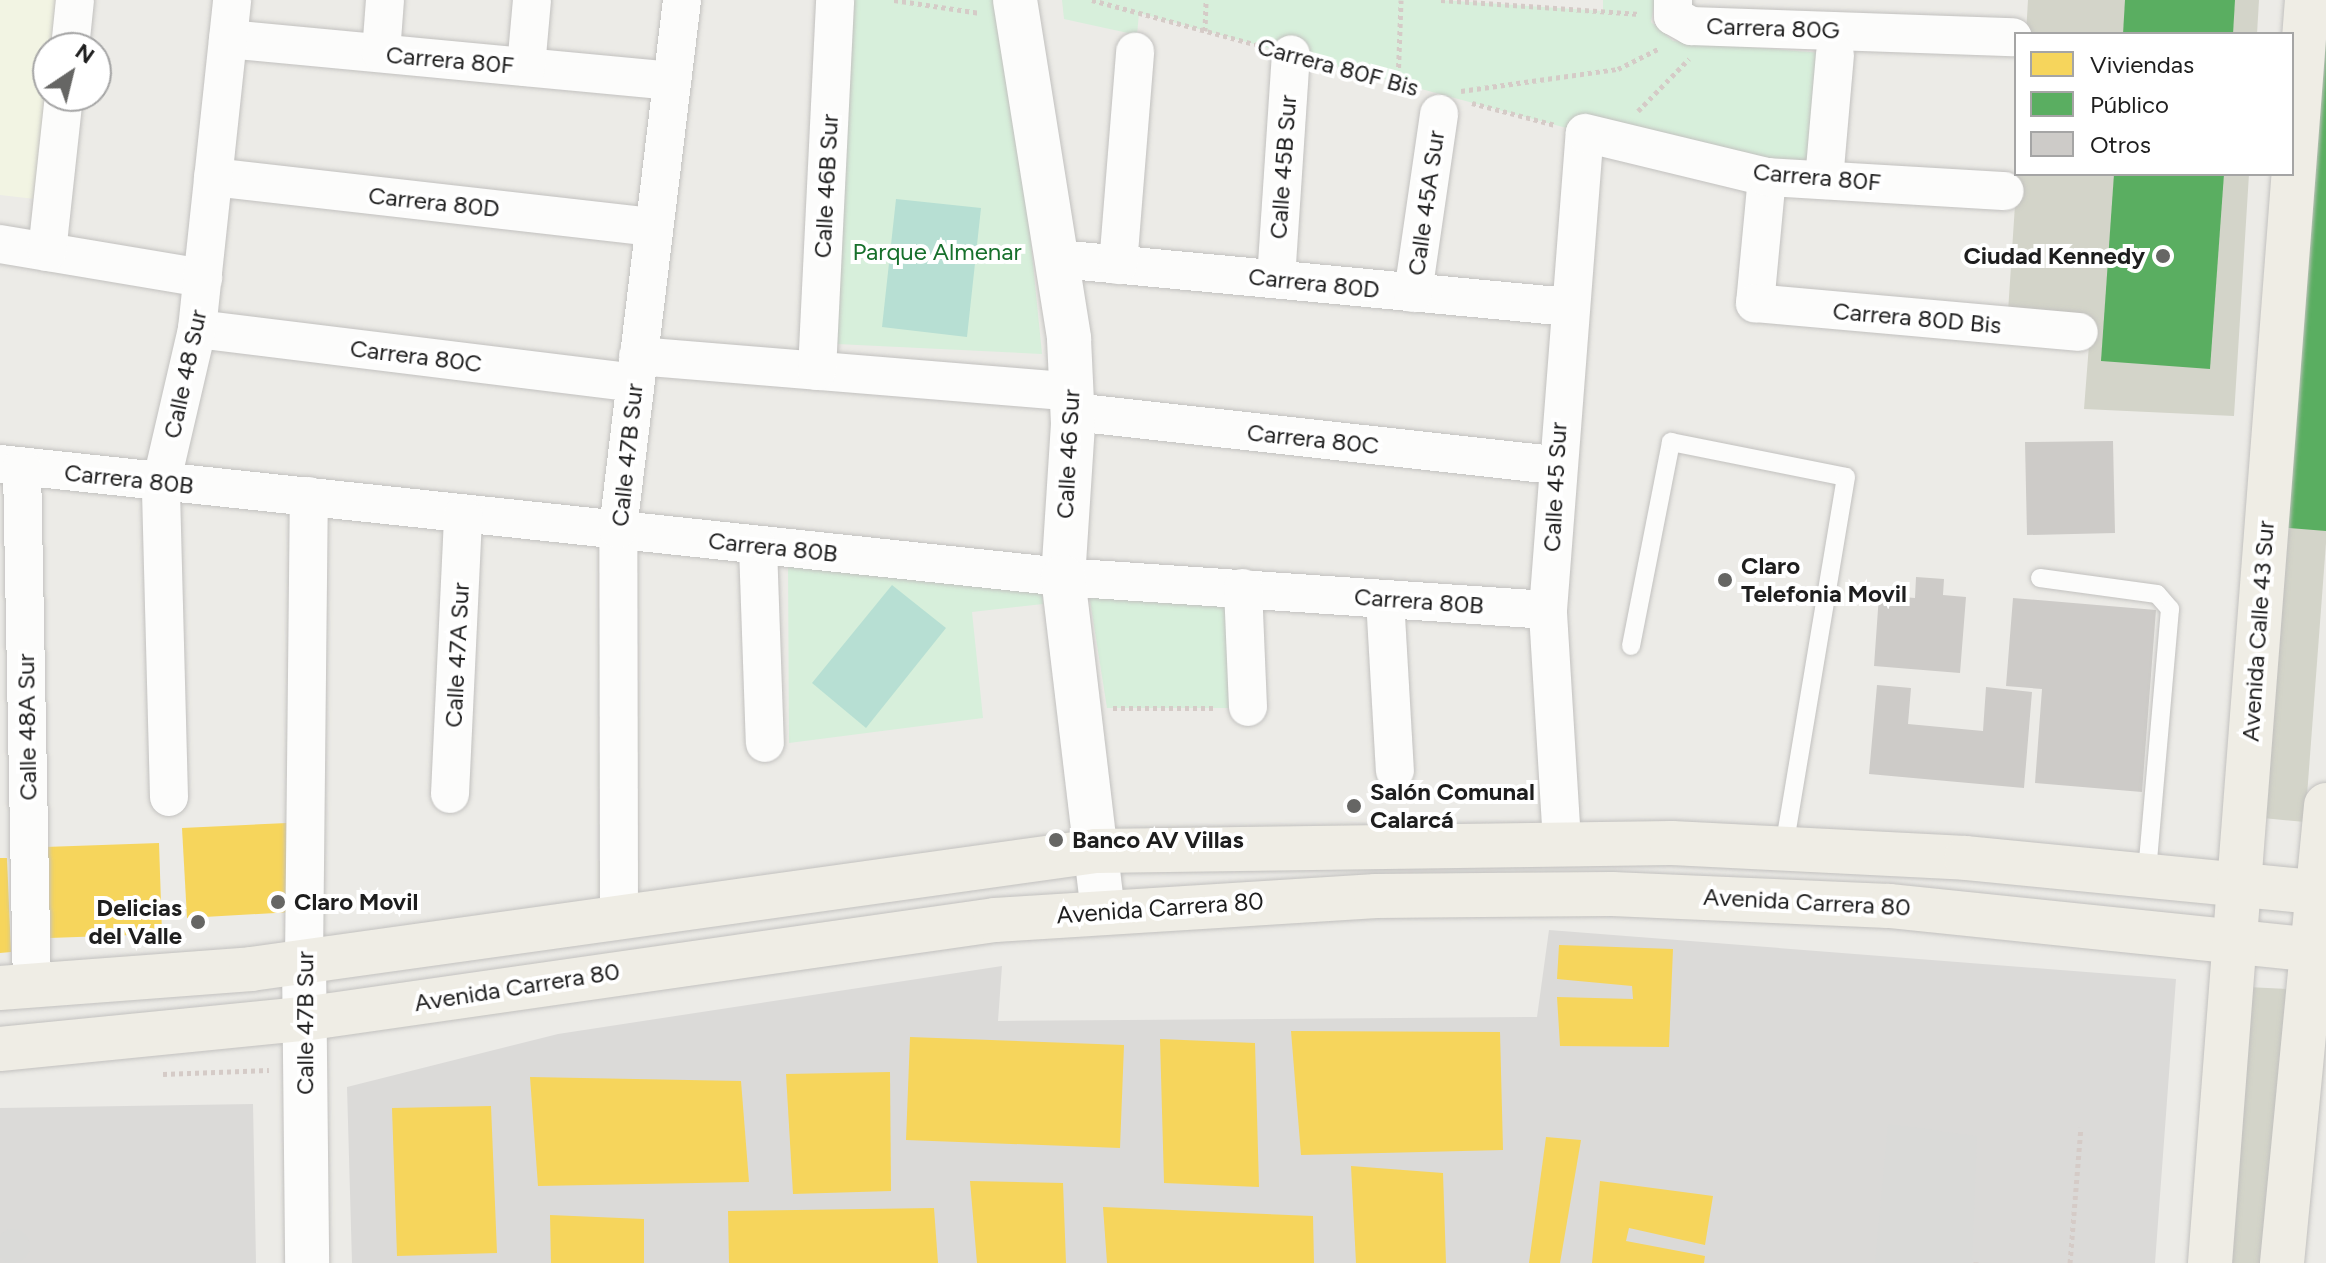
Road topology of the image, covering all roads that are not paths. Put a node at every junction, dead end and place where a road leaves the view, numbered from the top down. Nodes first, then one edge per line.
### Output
1 (75, 0) edge
2 (232, 0) edge
3 (385, 0) edge
4 (532, 0) edge
5 (682, 0) edge
6 (835, 0) edge
7 (2307, 0) edge
8 (1017, 9) edge
9 (1683, 24) edge
10 (72, 32) edge
11 (2013, 37) dead end
12 (228, 39) junction
13 (1135, 52) dead end
14 (381, 53) junction
15 (1291, 54) road end
16 (1835, 54) dead end
17 (526, 67) junction
18 (672, 81) junction
19 (1443, 98) road end
20 (62, 112) edge
21 (1601, 138) joint
22 (2294, 169) edge
23 (2293, 176) edge
24 (213, 177) junction
25 (1767, 177) junction
26 (1824, 180) junction
27 (2005, 191) dead end
28 (654, 227) junction
29 (0, 244) edge
30 (47, 252) junction
31 (1059, 259) junction
32 (1118, 265) junction
33 (203, 278) junction
34 (1276, 279) junction
35 (1413, 293) junction
36 (1569, 307) junction
37 (197, 329) junction
38 (2079, 332) dead end
39 (637, 370) junction
40 (817, 371) junction
41 (1073, 402) junction
42 (11, 465) edge
43 (1554, 465) junction
44 (161, 484) junction
45 (309, 496) junction
46 (463, 515) junction
47 (618, 529) junction
48 (758, 547) junction
49 (1063, 577) junction
50 (2040, 578) dead end
51 (1243, 588) junction
52 (1385, 599) junction
53 (12, 602) edge
54 (1548, 610) junction
55 (1631, 646) dead end
56 (1248, 707) road end
57 (765, 743) dead end
58 (1395, 771) dead end
59 (14, 782) edge
60 (450, 794) dead end
61 (169, 797) dead end
62 (2326, 805) edge
63 (1562, 842) junction
64 (1784, 847) junction
65 (1096, 851) junction
66 (2147, 874) junction
67 (2239, 883) junction
68 (2322, 892) edge
69 (1103, 910) junction
70 (619, 912) junction
71 (2235, 941) junction
72 (2319, 950) edge
73 (304, 961) junction
74 (16, 988) edge
75 (303, 1019) junction
76 (0, 1049) edge
77 (307, 1263) edge
78 (2210, 1263) edge
79 (2282, 1263) edge

1 - 10 street
2 - 12 street, Calle 48 Sur
3 - 14 street
4 - 17 street
5 - 18 street, Calle 47B Sur
6 - 40 street, Calle 46B Sur
7 - 22 main road, Avenida Calle 43 Sur
8 - 31 street, Calle 46 Sur
9 - 11 street, Carrera 80G
12 - 14 street, Carrera 80F
12 - 24 street, Calle 48 Sur
13 - 32 street
14 - 17 street, Carrera 80F
15 - 34 street, Calle 45B Sur
16 - 26 street
17 - 18 street, Carrera 80F
18 - 28 street, Calle 47B Sur
19 - 35 street, Calle 45A Sur
20 - 30 street
21 - 25 street, Carrera 80F
21 - 36 street, Calle 45 Sur
23 - 67 main road, Avenida Calle 43 Sur
24 - 28 street, Carrera 80D
24 - 33 street, Calle 48 Sur
25 - 26 street, Carrera 80F
25 - 38 street, Carrera 80D Bis
26 - 27 street, Carrera 80F
28 - 39 street, Calle 47B Sur
29 - 30 street
30 - 33 street
31 - 32 street, Carrera 80D
31 - 41 street, Calle 46 Sur
32 - 34 street, Carrera 80D
33 - 37 street, Calle 48 Sur
34 - 35 street, Carrera 80D
35 - 36 street, Carrera 80D
36 - 43 street, Calle 45 Sur
37 - 39 street, Carrera 80C
37 - 44 street, Calle 48 Sur
39 - 40 street, Carrera 80C
39 - 47 street, Calle 47B Sur
40 - 41 street, Carrera 80C
41 - 43 street, Carrera 80C
41 - 49 street, Calle 46 Sur
42 - 44 street, Carrera 80B
42 - 53 street, Calle 48A Sur
43 - 54 street, Calle 45 Sur
44 - 45 street, Carrera 80B
44 - 61 street, Calle 48 Sur
45 - 46 street, Carrera 80B
45 - 73 street, Calle 47B Sur
46 - 47 street, Carrera 80B
46 - 60 street, Calle 47A Sur
47 - 48 street, Carrera 80B
47 - 70 street, Calle 47B Sur
48 - 49 street, Carrera 80B
48 - 57 street
49 - 51 street, Carrera 80B
49 - 65 street, Calle 46 Sur
50 - 66 lane
51 - 52 street, Carrera 80B
51 - 56 street
52 - 54 street, Carrera 80B
52 - 58 street
53 - 59 street, Calle 48A Sur
54 - 63 street, Calle 45 Sur
55 - 64 lane
59 - 74 street, Calle 48A Sur
62 - 68 main road
63 - 64 main road
63 - 65 main road
64 - 66 main road
65 - 69 street, Calle 46 Sur
65 - 70 main road
66 - 67 main road
67 - 68 main road
67 - 71 main road, Avenida Calle 43 Sur
68 - 72 main road
69 - 71 main road, Avenida Carrera 80
69 - 75 main road, Avenida Carrera 80
70 - 73 main road
71 - 72 main road, Avenida Carrera 80
71 - 78 main road, Avenida Calle 43 Sur
72 - 79 main road
73 - 74 main road
73 - 75 street, Calle 47B Sur
75 - 76 main road, Avenida Carrera 80
75 - 77 street, Calle 47B Sur

